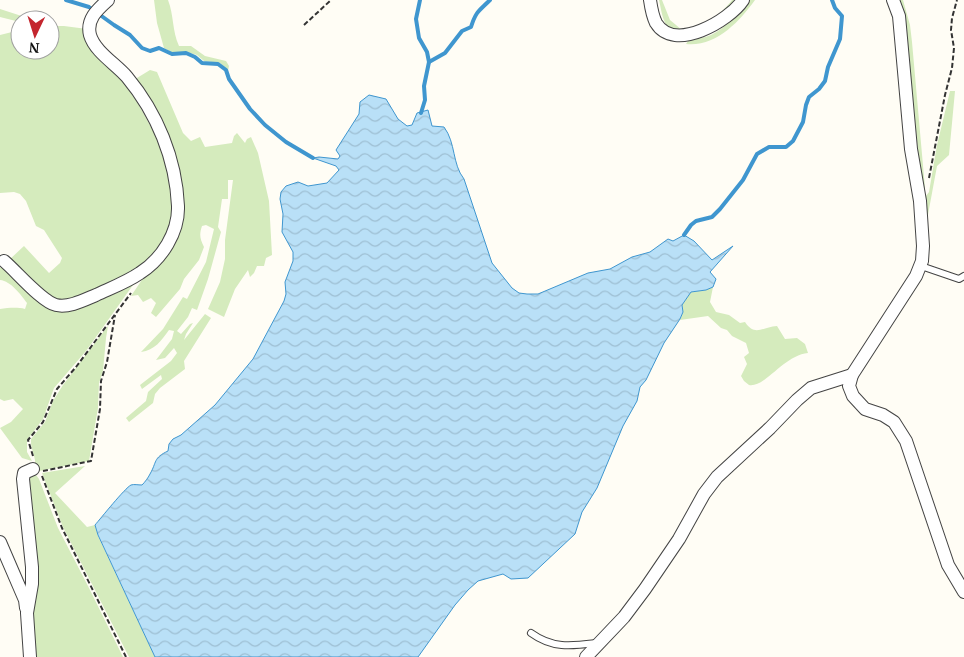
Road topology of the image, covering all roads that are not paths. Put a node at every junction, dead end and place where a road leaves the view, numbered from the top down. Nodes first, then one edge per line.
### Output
1 (108, 0) edge
2 (650, 0) edge
3 (743, 0) edge
4 (893, 0) edge
5 (4, 260) dead end
6 (920, 266) junction
7 (964, 276) edge
8 (852, 375) junction
9 (33, 470) road end
10 (0, 542) edge
11 (964, 592) edge
12 (27, 613) junction
13 (531, 633) dead end
14 (601, 642) junction
15 (30, 657) edge
16 (586, 657) edge

1 - 5 street
2 - 3 street
4 - 6 street
6 - 7 lane
6 - 8 street
8 - 11 street
8 - 14 street
9 - 12 street
10 - 12 street
12 - 15 street
13 - 14 lane
14 - 16 street

